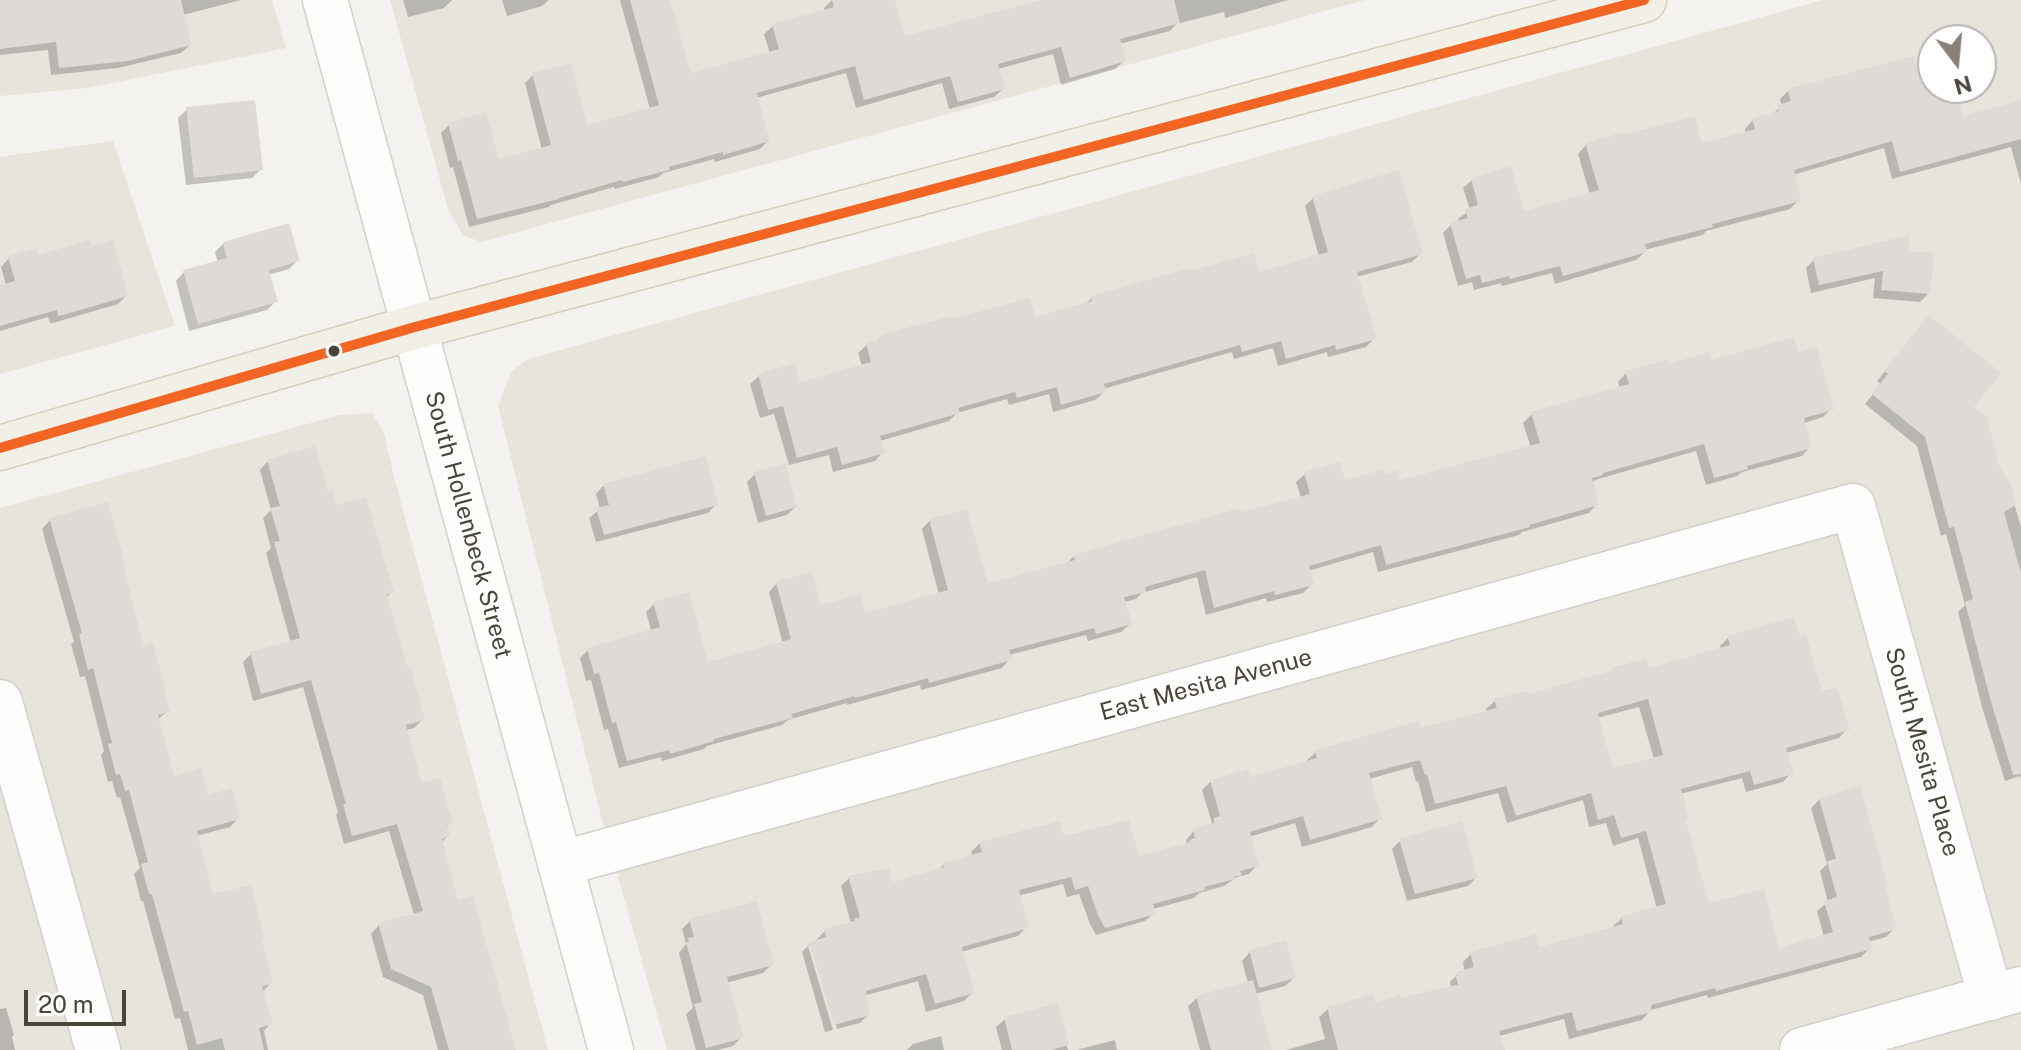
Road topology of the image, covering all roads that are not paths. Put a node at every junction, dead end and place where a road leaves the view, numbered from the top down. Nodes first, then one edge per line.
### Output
1 (325, 0) edge
2 (1644, 0) edge
3 (415, 327) junction
4 (0, 448) edge
5 (1853, 506) joint
6 (2, 714) edge
7 (560, 864) junction
8 (2006, 993) edge
9 (98, 1050) edge
10 (611, 1050) edge
11 (1802, 1050) edge

1 - 3 street, South Hollenbeck Street
2 - 3 main road
3 - 4 main road
3 - 7 street, South Hollenbeck Street
5 - 7 street, East Mesita Avenue
5 - 8 street, South Mesita Place
6 - 9 street
7 - 10 street, South Hollenbeck Street
8 - 11 street

